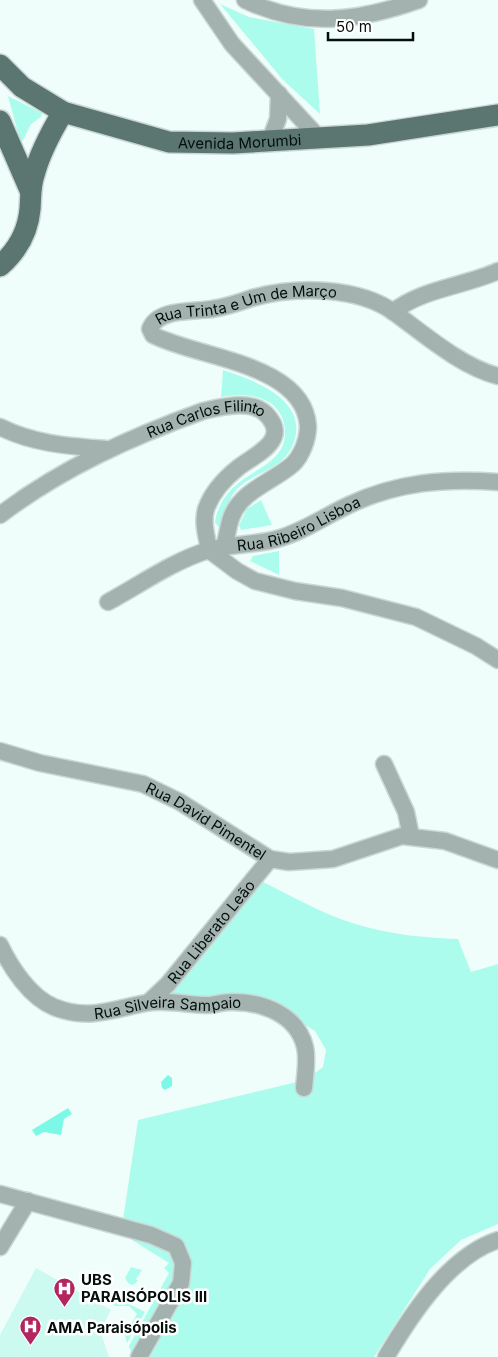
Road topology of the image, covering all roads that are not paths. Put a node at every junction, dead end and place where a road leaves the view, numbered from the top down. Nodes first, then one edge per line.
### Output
1 (202, 0) edge
2 (245, 0) edge
3 (419, 0) edge
4 (0, 65) edge
5 (22, 87) junction
6 (0, 91) edge
7 (279, 94) junction
8 (62, 112) junction
9 (498, 115) edge
10 (0, 121) edge
11 (318, 137) junction
12 (270, 140) junction
13 (16, 158) junction
14 (39, 160) junction
15 (30, 190) junction
16 (0, 265) edge
17 (498, 271) edge
18 (394, 312) junction
19 (498, 376) edge
20 (0, 427) edge
21 (106, 450) junction
22 (498, 482) edge
23 (0, 515) edge
24 (217, 549) junction
25 (108, 602) dead end
26 (498, 660) edge
27 (0, 751) edge
28 (384, 764) dead end
29 (411, 836) junction
30 (270, 859) junction
31 (498, 860) edge
32 (1, 950) edge
33 (0, 972) edge
34 (18, 975) junction
35 (148, 1002) junction
36 (304, 1088) dead end
37 (0, 1194) edge
38 (28, 1201) junction
39 (498, 1240) edge
40 (0, 1247) edge
41 (139, 1357) edge
42 (386, 1357) edge

1 - 7 street
2 - 3 street
4 - 5 main road, Avenida Morumbi
5 - 6 main road
5 - 8 main road, Avenida Morumbi
7 - 11 street
7 - 12 street
8 - 12 main road, Avenida Morumbi
8 - 14 main road
9 - 11 main road, Avenida Morumbi
10 - 13 main road
11 - 12 main road, Avenida Morumbi
13 - 14 main road
13 - 15 main road
14 - 15 main road
15 - 16 main road
17 - 18 street
18 - 19 street, Rua Trinta e Um de Março
18 - 24 street, Rua Trinta e Um de Março
20 - 21 street
21 - 23 street, Rua Carlos Filinto
21 - 24 street, Rua Carlos Filinto
22 - 24 street, Rua Ribeiro Lisboa
24 - 25 street, Rua Ribeiro Lisboa
24 - 26 street
27 - 30 street, Rua David Pimentel
28 - 29 street
29 - 30 street, Rua David Pimentel
29 - 31 street, Rua David Pimentel
30 - 35 street, Rua Liberato Leão
32 - 34 street, Rua Silveira Sampaio
33 - 34 street
34 - 35 street, Rua Silveira Sampaio
35 - 36 street, Rua Silveira Sampaio
37 - 38 street
38 - 40 street
38 - 41 street
39 - 42 street

